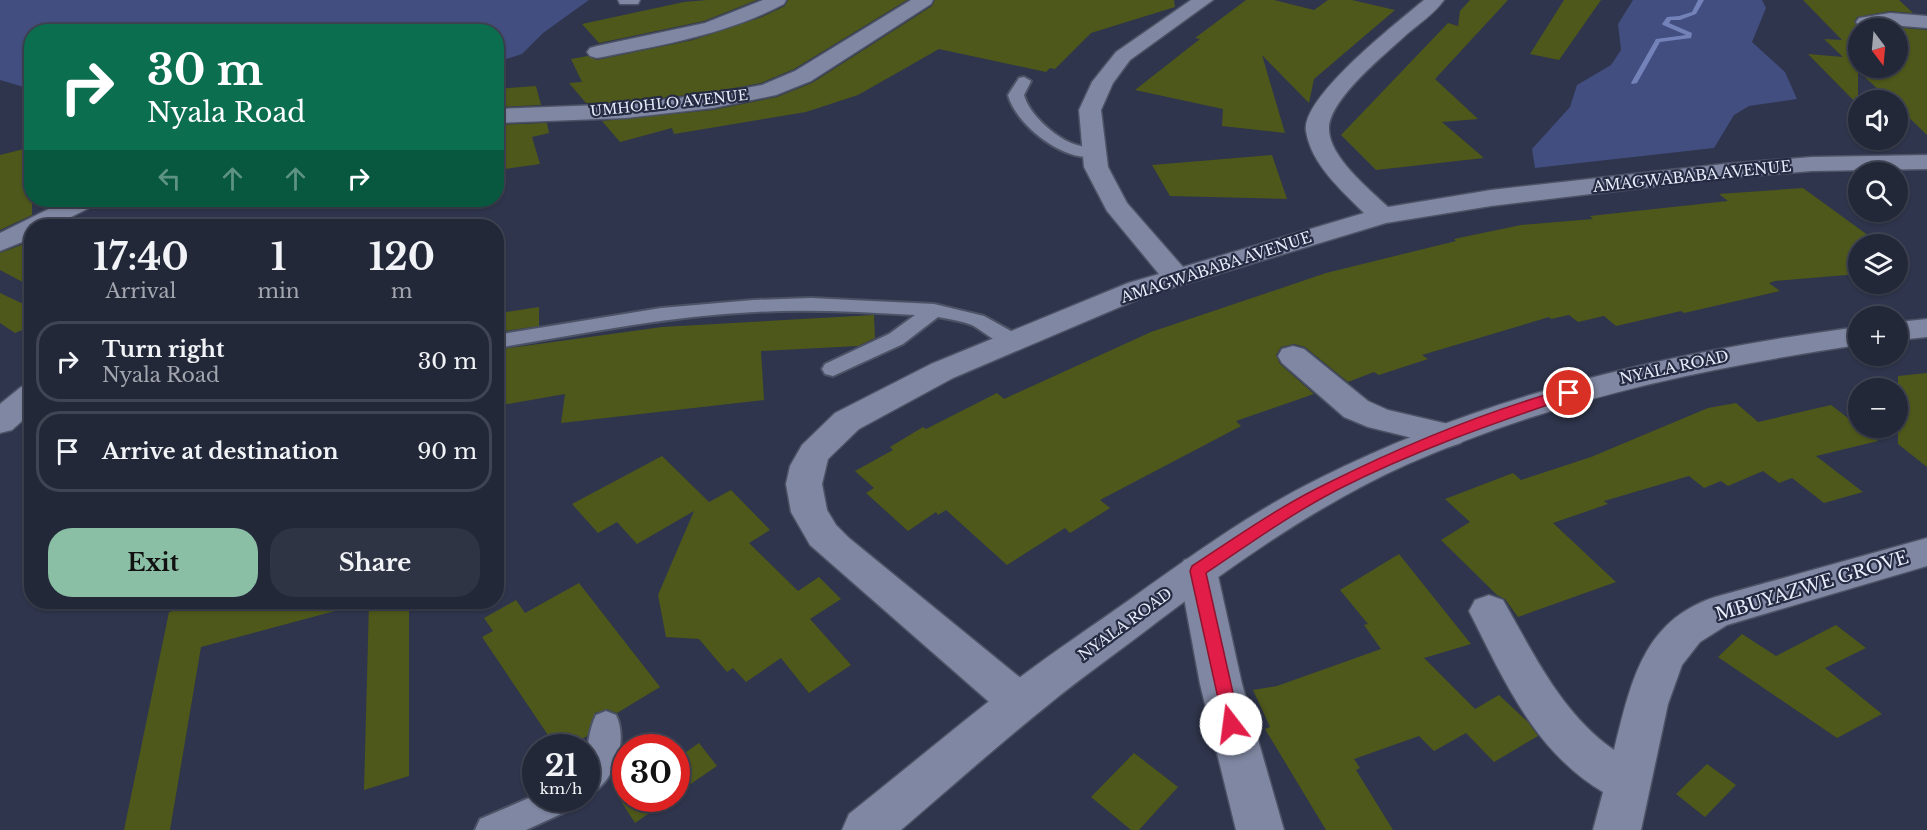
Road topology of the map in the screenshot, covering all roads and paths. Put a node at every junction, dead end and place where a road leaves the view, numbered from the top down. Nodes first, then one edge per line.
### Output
1 (777, 0) edge
2 (924, 0) edge
3 (1204, 0) edge
4 (1435, 0) edge
5 (1908, 20) edge
6 (1927, 22) edge
7 (597, 52) dead end
8 (1024, 81) dead end
9 (504, 116) edge
10 (1094, 153) junction
11 (1927, 162) edge
12 (72, 207) edge
13 (1382, 216) junction
14 (48, 219) edge
15 (24, 231) edge
16 (0, 243) edge
17 (1176, 276) junction
18 (934, 310) junction
19 (1927, 328) edge
20 (1908, 330) edge
21 (1848, 337) edge
22 (504, 341) edge
23 (1013, 341) junction
24 (1293, 356) dead end
25 (833, 369) dead end
26 (24, 401) edge
27 (0, 422) edge
28 (1449, 435) junction
29 (1927, 552) edge
30 (1198, 571) junction
31 (1489, 611) dead end
32 (1019, 702) junction
33 (606, 724) dead end
34 (600, 765) edge
35 (1630, 783) junction
36 (532, 812) edge
37 (907, 812) edge
38 (491, 830) edge
39 (866, 830) edge
40 (1260, 830) edge
41 (1617, 830) edge

1 - 7 street
2 - 9 street, UMHOHLO AVENUE
3 - 10 street
4 - 13 street
5 - 6 street
8 - 10 lane
10 - 17 street
11 - 13 street, AMAGWABABA AVENUE
12 - 14 street
13 - 17 street, AMAGWABABA AVENUE
15 - 16 street
17 - 23 street, AMAGWABABA AVENUE
18 - 22 lane
18 - 23 lane
18 - 25 lane
19 - 20 street
21 - 28 street, NYALA ROAD
23 - 32 street, AMAGWABABA AVENUE
24 - 28 street
26 - 27 street
28 - 30 street, NYALA ROAD
29 - 35 street, MBUYAZWE GROVE
30 - 32 street, NYALA ROAD
30 - 40 street
31 - 35 street
32 - 37 street, NYALA ROAD
33 - 34 lane
35 - 41 street, MBUYAZWE GROVE
36 - 38 lane
37 - 39 street, NYALA ROAD

